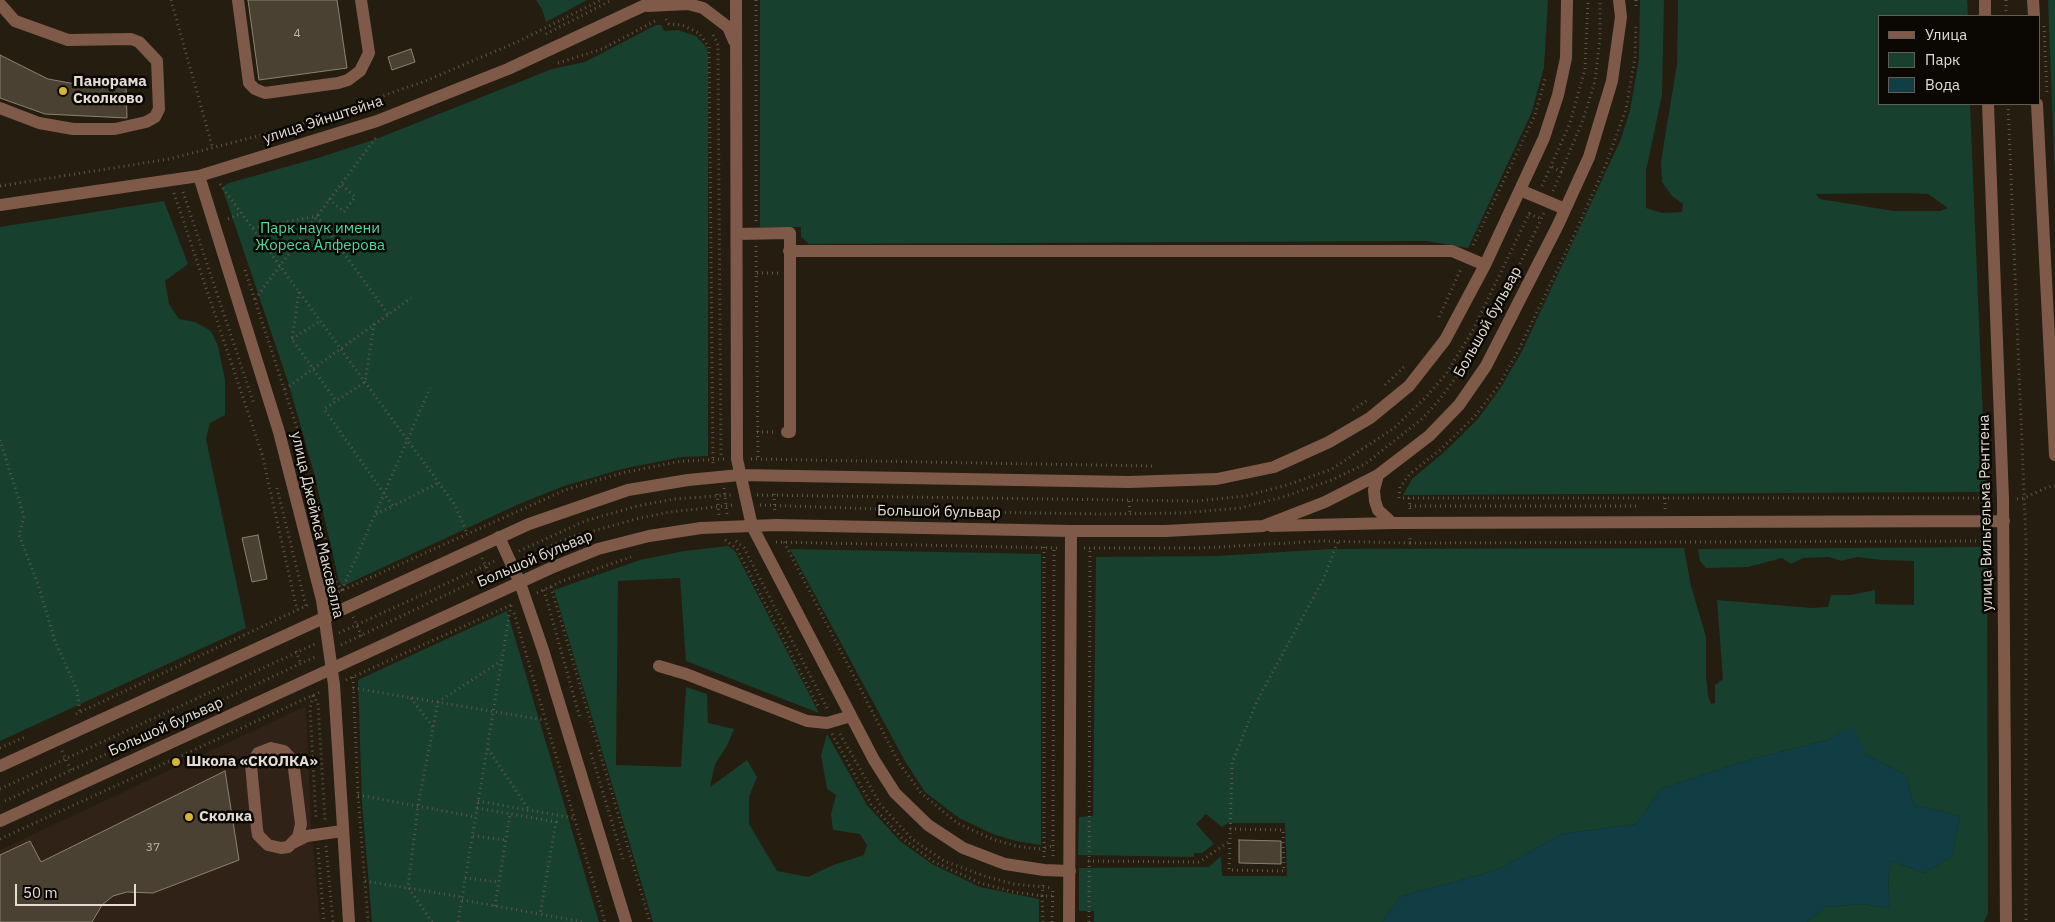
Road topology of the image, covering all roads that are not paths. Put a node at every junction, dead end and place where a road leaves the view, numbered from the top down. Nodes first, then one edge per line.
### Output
1 (238, 0) edge
2 (362, 0) edge
3 (656, 0) edge
4 (736, 0) edge
5 (1567, 0) edge
6 (1618, 0) edge
7 (1985, 0) edge
8 (2033, 0) edge
9 (0, 4) edge
10 (641, 4) edge
11 (1985, 15) edge
12 (2034, 15) edge
13 (736, 45) junction
14 (1988, 105) edge
15 (2037, 105) edge
16 (0, 108) edge
17 (199, 176) junction
18 (1520, 190) junction
19 (0, 205) edge
20 (1566, 208) junction
21 (737, 234) junction
22 (789, 251) junction
23 (1484, 265) junction
24 (787, 432) dead end
25 (2055, 455) edge
26 (740, 475) junction
27 (1378, 475) junction
28 (2004, 521) junction
29 (1392, 523) junction
30 (752, 526) junction
31 (1263, 526) junction
32 (1071, 532) junction
33 (499, 537) junction
34 (520, 582) junction
35 (324, 618) junction
36 (659, 666) dead end
37 (332, 670) junction
38 (851, 716) junction
39 (0, 766) edge
40 (0, 821) edge
41 (342, 832) junction
42 (294, 843) junction
43 (1070, 866) junction
44 (349, 922) edge
45 (626, 922) edge
46 (1069, 922) edge
47 (2006, 922) edge

1 - 2 street
3 - 10 street
4 - 13 street
5 - 18 street, Большой бульвар
6 - 20 street, Большой бульвар
7 - 11 street
8 - 12 street
9 - 16 street
10 - 13 street
10 - 17 street, улица Эйнштейна
13 - 21 street
14 - 28 street, улица Вильгельма Рентгена
15 - 25 street
17 - 19 street, улица Эйнштейна
17 - 35 street, улица Джеймса Максвелла
18 - 20 street
18 - 23 street, Большой бульвар
20 - 27 street, Большой бульвар
21 - 22 street
21 - 26 street
22 - 23 street
22 - 24 street
23 - 26 street, Большой бульвар
26 - 30 street
26 - 33 street, Большой бульвар
27 - 29 street
27 - 31 street, Большой бульвар
28 - 29 street
28 - 47 street, улица Вильгельма Рентгена
29 - 31 street
30 - 32 street, Большой бульвар
30 - 34 street, Большой бульвар
30 - 38 street
31 - 32 street, Большой бульвар
32 - 43 street
33 - 34 street
33 - 35 street, Большой бульвар
34 - 37 street, Большой бульвар
34 - 45 street
35 - 37 street, улица Джеймса Максвелла
35 - 39 street, Большой бульвар
36 - 38 street
37 - 40 street, Большой бульвар
37 - 41 street, улица Джеймса Максвелла
38 - 43 street
41 - 42 street
41 - 44 street, улица Джеймса Максвелла
42 - 42 street
43 - 46 street

